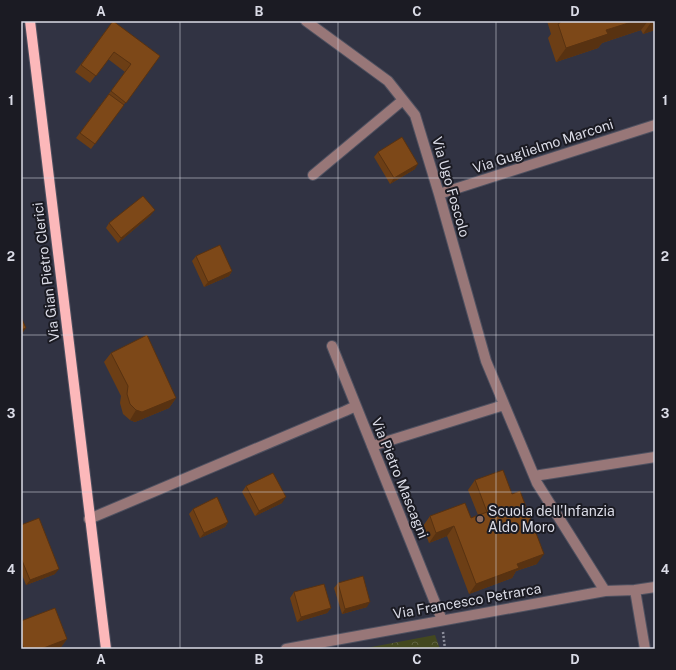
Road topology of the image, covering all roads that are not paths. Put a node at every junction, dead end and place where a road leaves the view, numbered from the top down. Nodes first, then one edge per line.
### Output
1 (30, 21) edge
2 (306, 21) edge
3 (403, 100) junction
4 (655, 125) edge
5 (314, 175) dead end
6 (440, 194) junction
7 (332, 346) dead end
8 (504, 405) junction
9 (356, 406) junction
10 (372, 446) junction
11 (655, 457) edge
12 (534, 476) junction
13 (89, 519) junction
14 (655, 587) edge
15 (635, 590) junction
16 (605, 591) junction
17 (442, 620) junction
18 (106, 649) edge
19 (286, 649) edge
20 (645, 649) edge

1 - 13 main road, Via Gian Pietro Clerici
2 - 3 street, Via Ugo Foscolo
3 - 5 street
3 - 6 street, Via Ugo Foscolo
4 - 6 street, Via Guglielmo Marconi
6 - 8 street, Via Ugo Foscolo
7 - 9 street, Via Pietro Mascagni
8 - 10 street
8 - 12 street, Via Ugo Foscolo
9 - 10 street, Via Pietro Mascagni
9 - 13 street
10 - 17 street, Via Pietro Mascagni
11 - 12 street
12 - 16 street, Via Ugo Foscolo
13 - 18 main road, Via Gian Pietro Clerici
14 - 15 street, Via Francesco Petrarca
15 - 16 street, Via Francesco Petrarca
15 - 20 street
16 - 17 street, Via Francesco Petrarca
17 - 19 street, Via Francesco Petrarca

